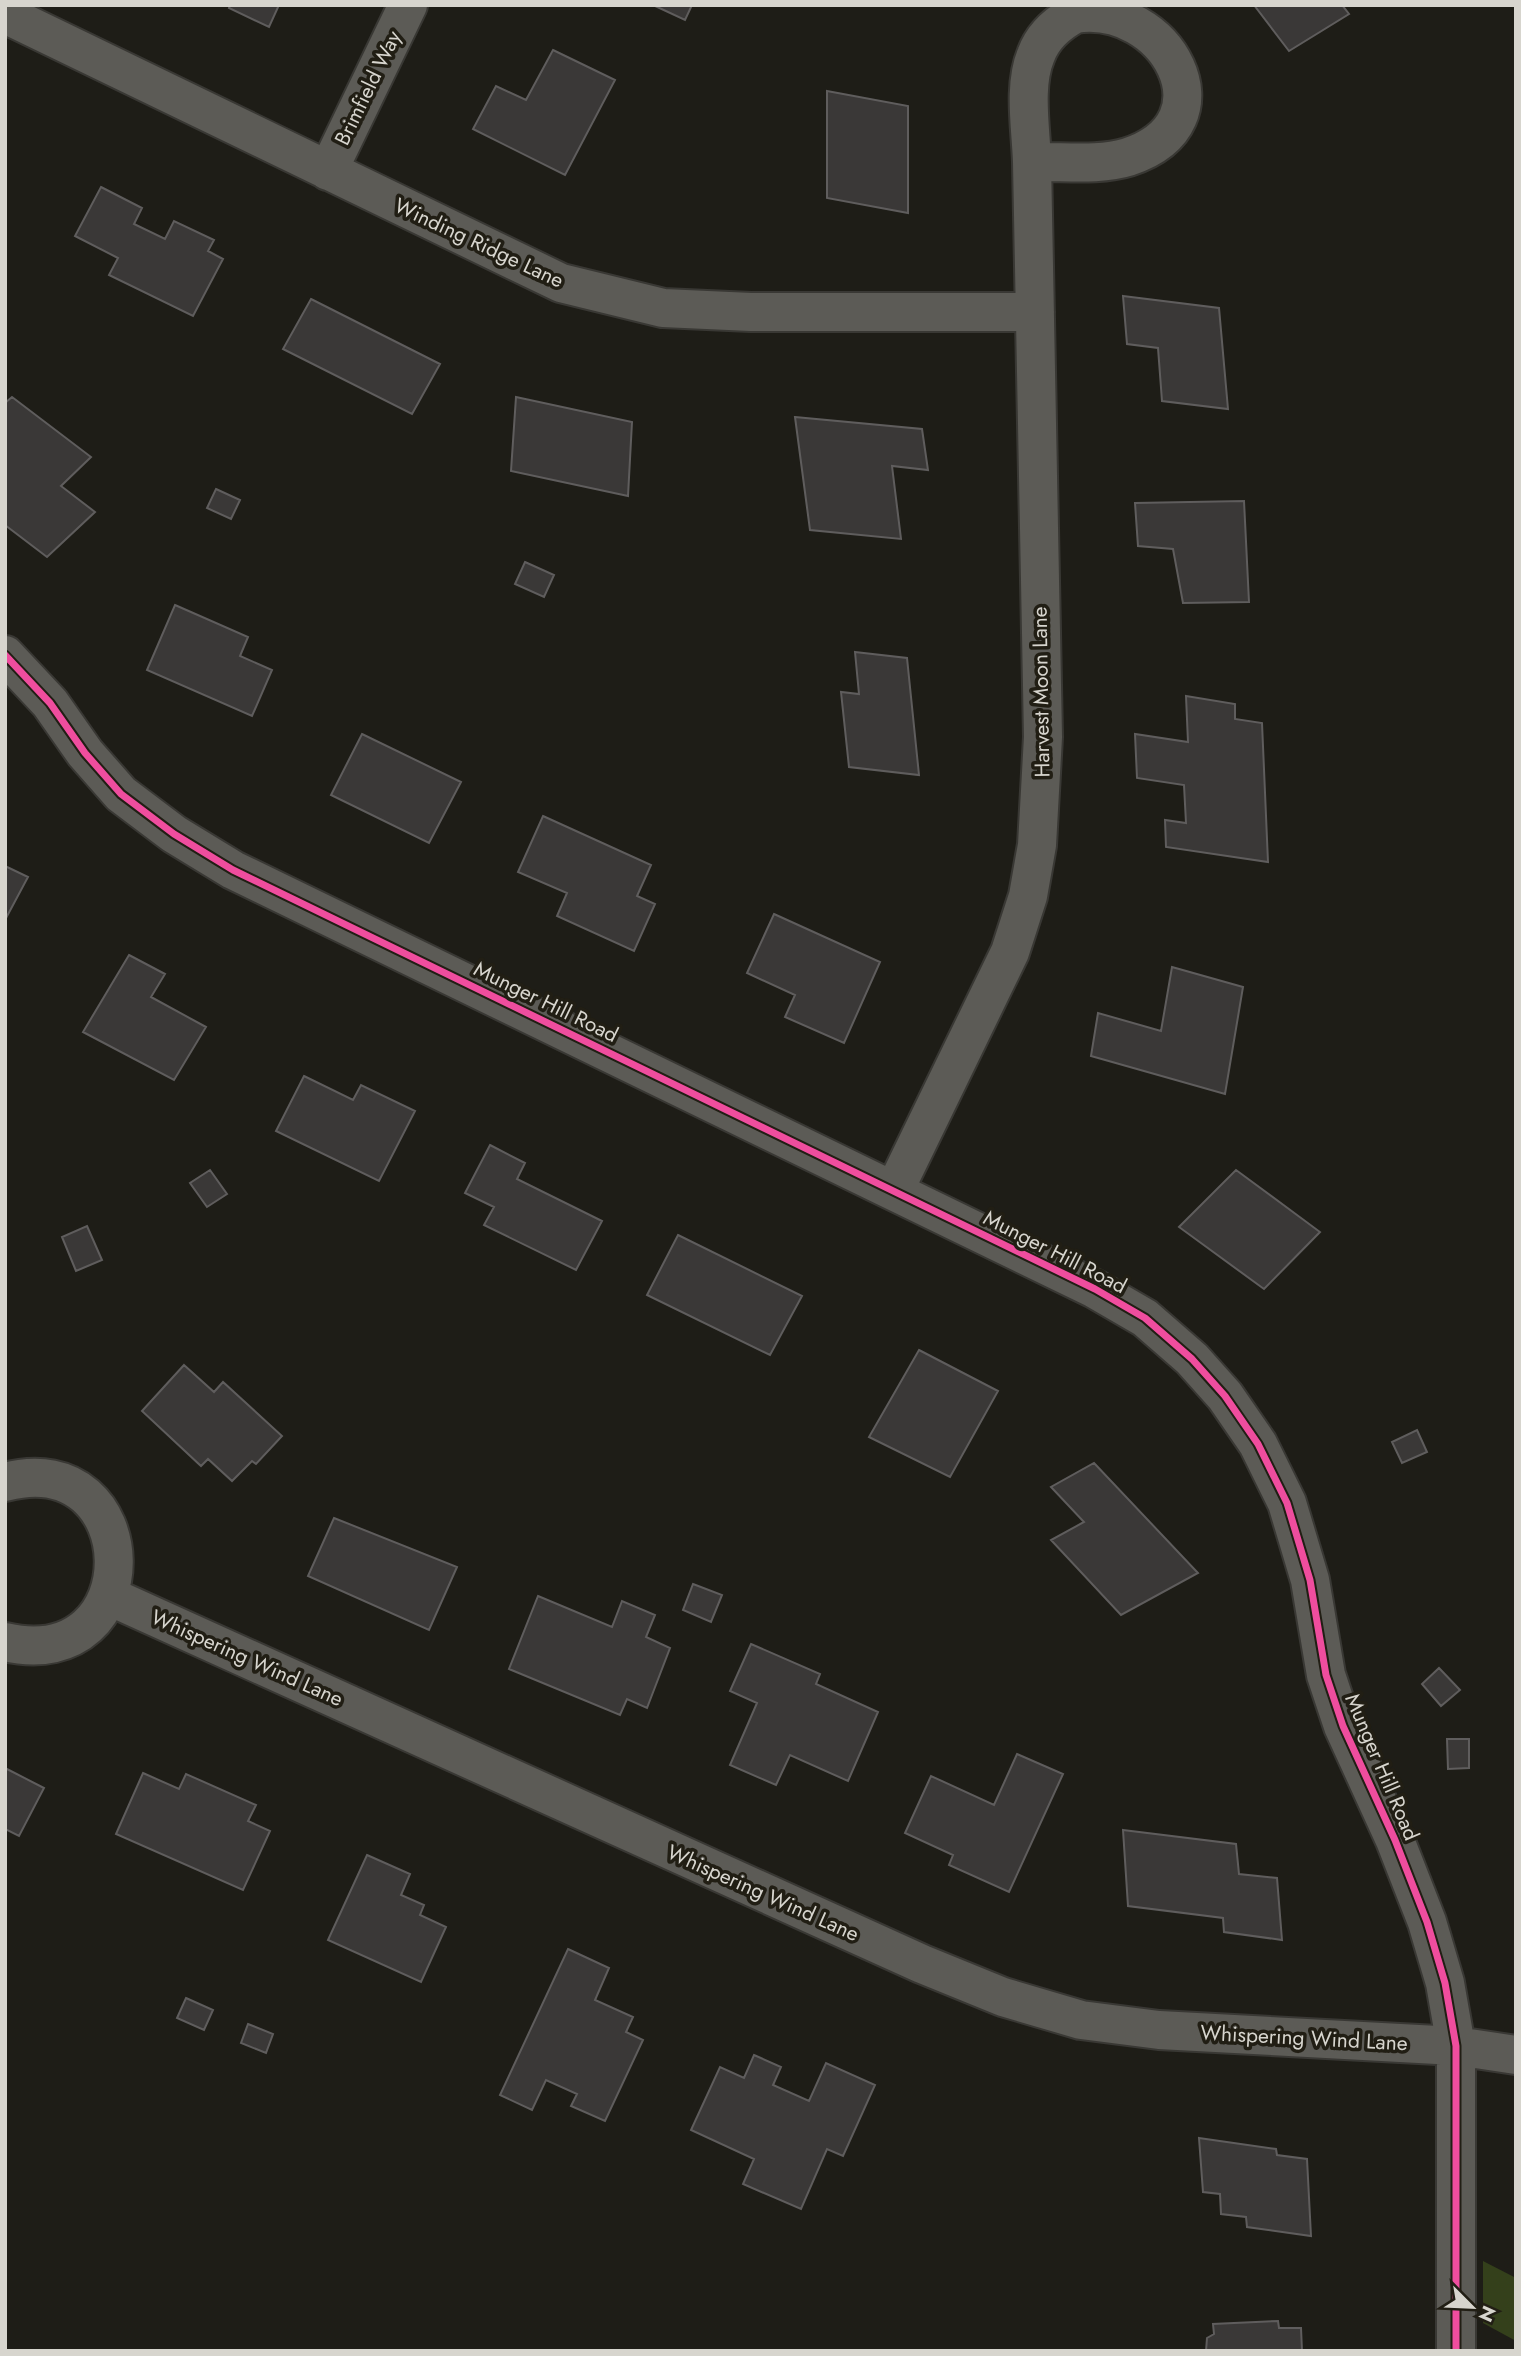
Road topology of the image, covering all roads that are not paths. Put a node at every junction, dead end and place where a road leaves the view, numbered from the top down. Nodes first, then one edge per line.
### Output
1 (408, 5) edge
2 (5, 14) edge
3 (1032, 162) junction
4 (328, 171) junction
5 (1035, 312) junction
6 (5, 655) edge
7 (894, 1191) junction
8 (5, 1482) edge
9 (109, 1595) junction
10 (5, 1642) edge
11 (1456, 2046) junction
12 (1516, 2055) edge
13 (1456, 2351) edge

1 - 4 street, Brimfield Way
2 - 4 street, Winding Ridge Lane
3 - 3 street, Harvest Moon Lane
3 - 5 street, Harvest Moon Lane
4 - 5 street, Winding Ridge Lane
5 - 7 street, Harvest Moon Lane
6 - 7 street, Munger Hill Road
7 - 11 street, Munger Hill Road
8 - 9 street
9 - 10 street
9 - 11 street, Whispering Wind Lane
11 - 12 street, Whispering Wind Lane
11 - 13 street, Munger Hill Road

